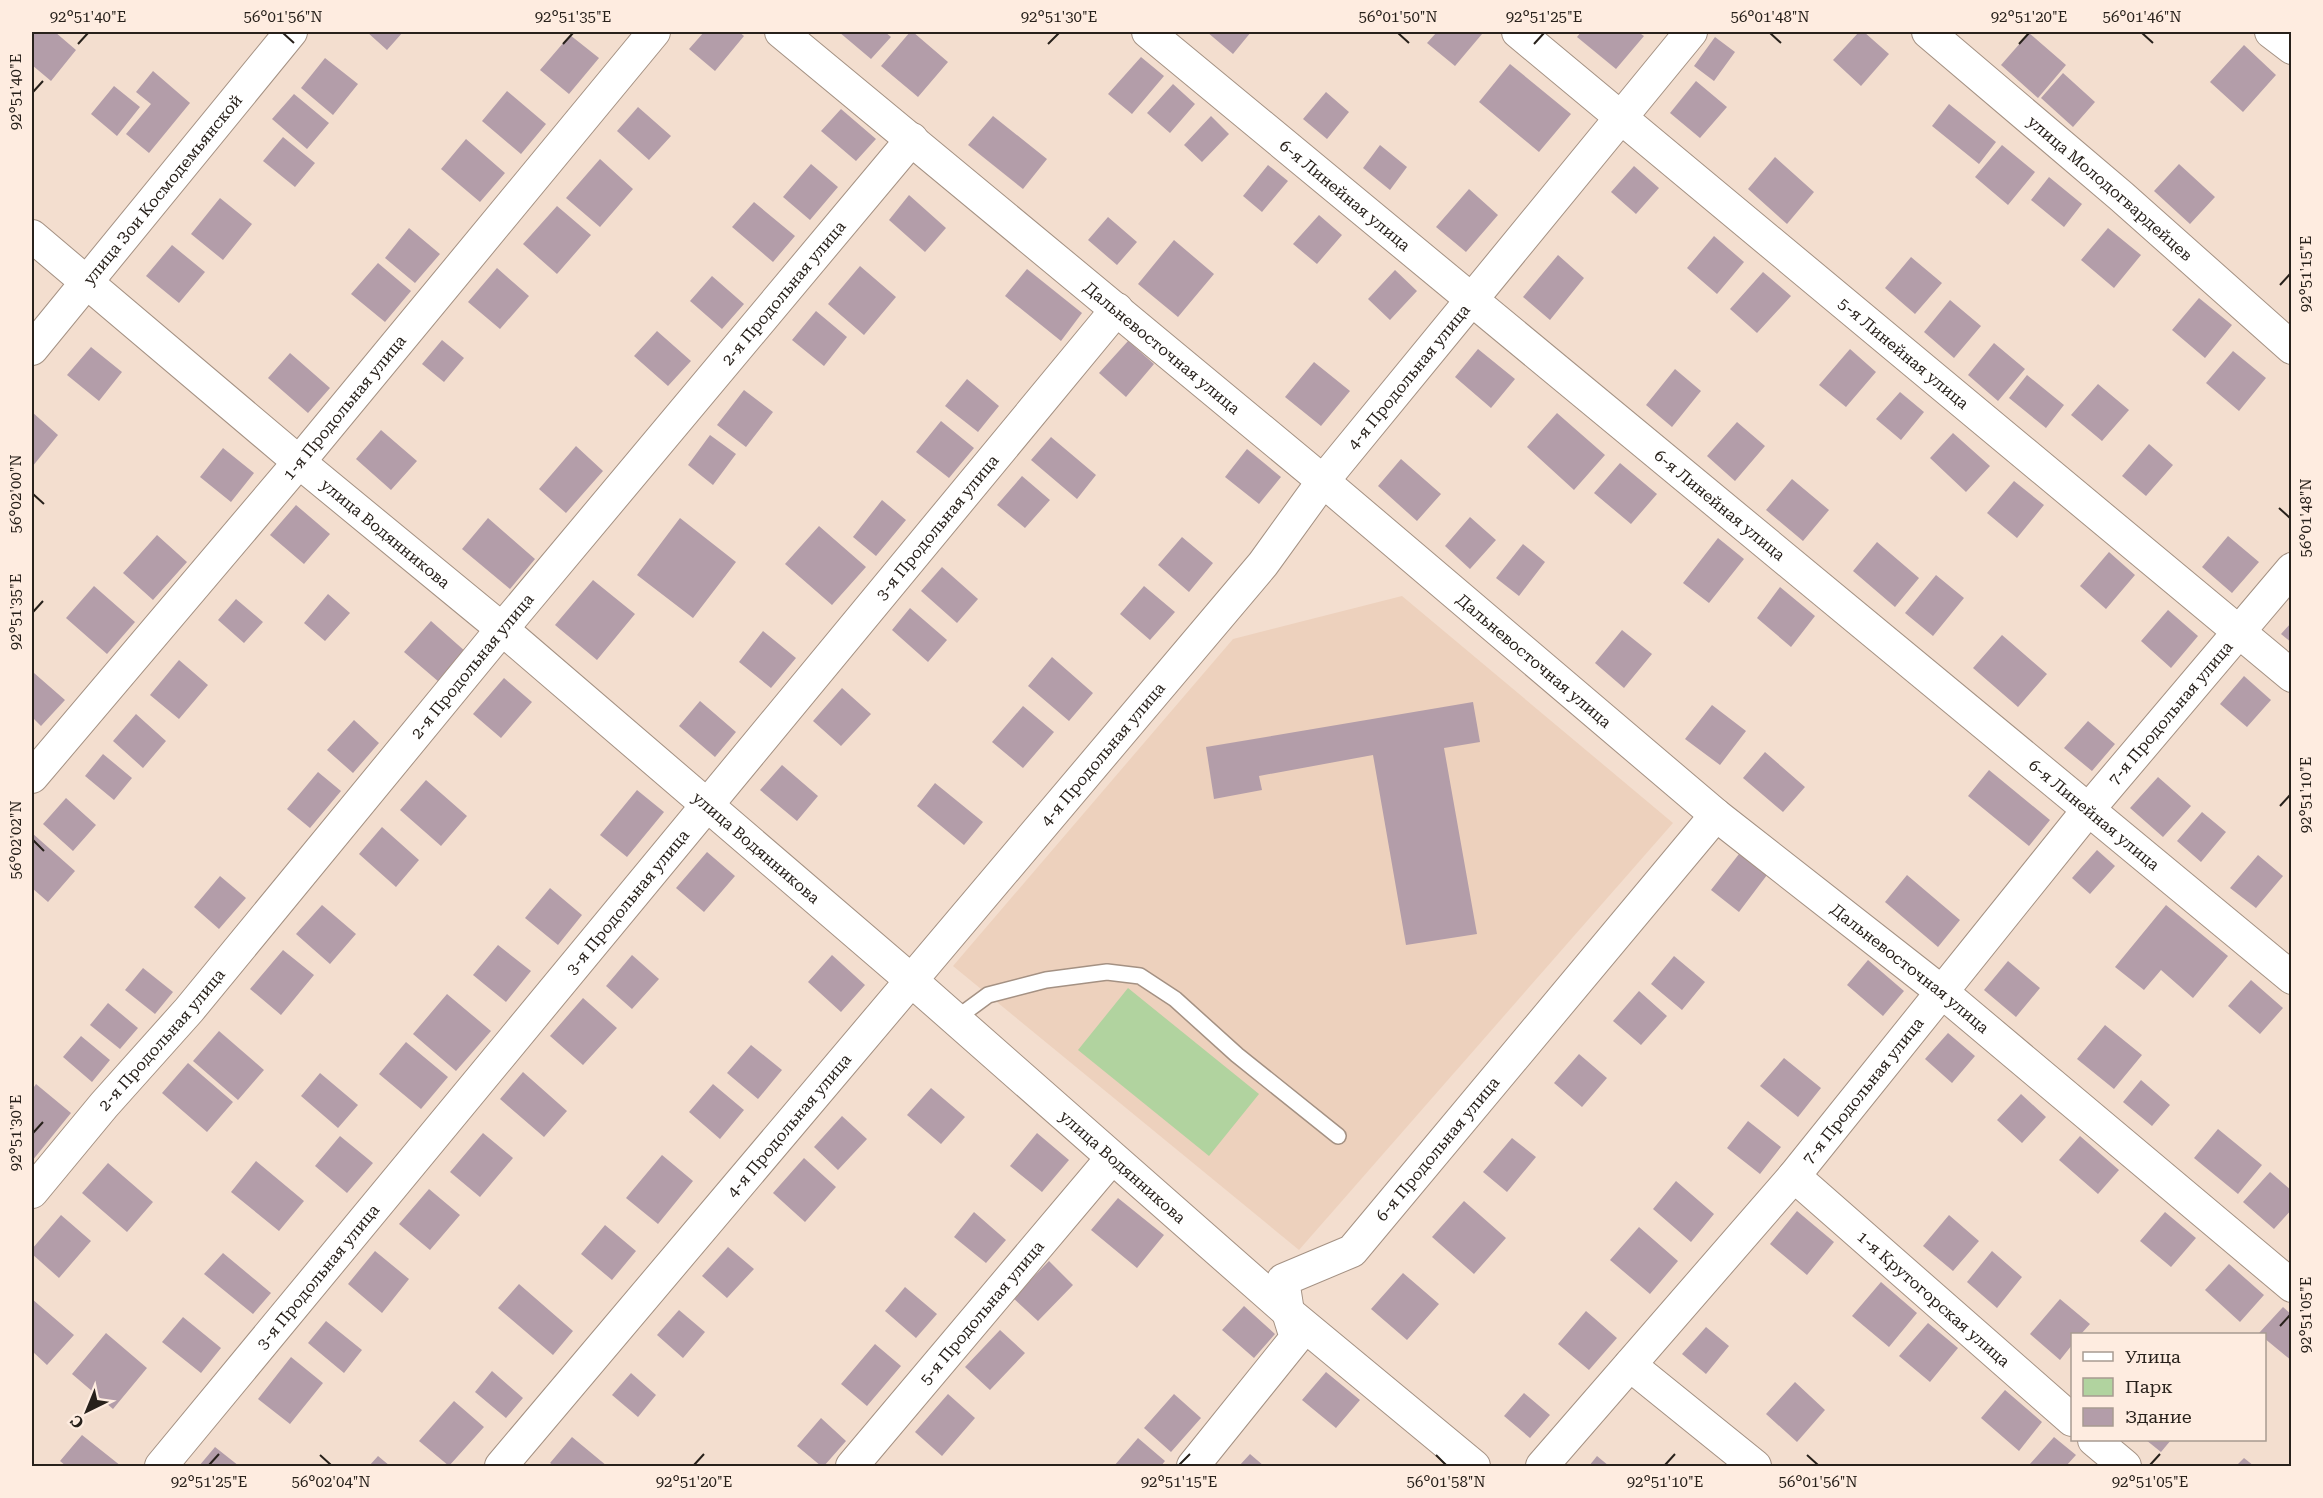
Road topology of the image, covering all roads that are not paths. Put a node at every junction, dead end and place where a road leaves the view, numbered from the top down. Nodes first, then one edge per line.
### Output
1 (291, 32) edge
2 (654, 32) edge
3 (781, 32) edge
4 (1148, 32) edge
5 (1518, 32) edge
6 (1691, 32) edge
7 (1928, 32) edge
8 (2271, 32) edge
9 (2292, 48) edge
10 (1622, 117) junction
11 (912, 139) junction
12 (32, 236) edge
13 (87, 283) junction
14 (1471, 299) junction
15 (1118, 309) junction
16 (2292, 348) edge
17 (32, 349) edge
18 (299, 462) junction
19 (1323, 481) junction
20 (2292, 569) edge
21 (502, 629) junction
22 (2239, 633) junction
23 (2292, 676) edge
24 (32, 777) edge
25 (707, 806) junction
26 (2088, 810) junction
27 (1716, 815) junction
28 (2292, 978) edge
29 (912, 981) junction
30 (1942, 992) junction
31 (954, 1020) junction
32 (1338, 1136) dead end
33 (1111, 1159) junction
34 (1794, 1176) junction
35 (32, 1192) edge
36 (2292, 1286) edge
37 (1288, 1312) junction
38 (1630, 1365) junction
39 (2071, 1418) edge
40 (2095, 1441) edge
41 (161, 1467) edge
42 (501, 1467) edge
43 (852, 1467) edge
44 (1193, 1467) edge
45 (1474, 1467) edge
46 (1542, 1467) edge
47 (1755, 1467) edge
48 (2125, 1467) edge

1 - 13 street, улица Зои Космодемьянской
2 - 18 street, 1-я Продольная улица
3 - 11 street, Дальневосточная улица
4 - 14 street, 6-я Линейная улица
5 - 10 street, 5-я Линейная улица
6 - 10 street, 4-я Продольная улица
7 - 16 street, улица Молодогвардейцев
8 - 9 street
10 - 14 street, 4-я Продольная улица
10 - 22 street, 5-я Линейная улица
11 - 15 street, Дальневосточная улица
11 - 21 street, 2-я Продольная улица
12 - 13 street, улица Водянникова
13 - 17 street, улица Зои Космодемьянской
13 - 18 street, улица Водянникова
14 - 19 street, 4-я Продольная улица
14 - 26 street, 6-я Линейная улица
15 - 19 street, Дальневосточная улица
15 - 25 street, 3-я Продольная улица
18 - 21 street, улица Водянникова
18 - 24 street, 1-я Продольная улица
19 - 27 street, Дальневосточная улица
19 - 29 street, 4-я Продольная улица
20 - 22 street, 7-я Продольная улица
21 - 25 street, улица Водянникова
21 - 35 street, 2-я Продольная улица
22 - 23 street, 5-я Линейная улица
22 - 26 street, 7-я Продольная улица
25 - 29 street, улица Водянникова
25 - 41 street, 3-я Продольная улица
26 - 28 street, 6-я Линейная улица
26 - 30 street, 7-я Продольная улица
27 - 30 street, Дальневосточная улица
27 - 37 street, 6-я Продольная улица
29 - 31 street, улица Водянникова
29 - 42 street, 4-я Продольная улица
30 - 34 street, 7-я Продольная улица
30 - 36 street, Дальневосточная улица
31 - 32 lane
31 - 33 street, улица Водянникова
33 - 37 street, улица Водянникова
33 - 43 street, 5-я Продольная улица
34 - 38 street, 7-я Продольная улица
34 - 39 street, 1-я Крутогорская улица
37 - 44 street, 6-я Продольная улица
37 - 45 street, улица Водянникова
38 - 46 street, 7-я Продольная улица
38 - 47 street
40 - 48 street

